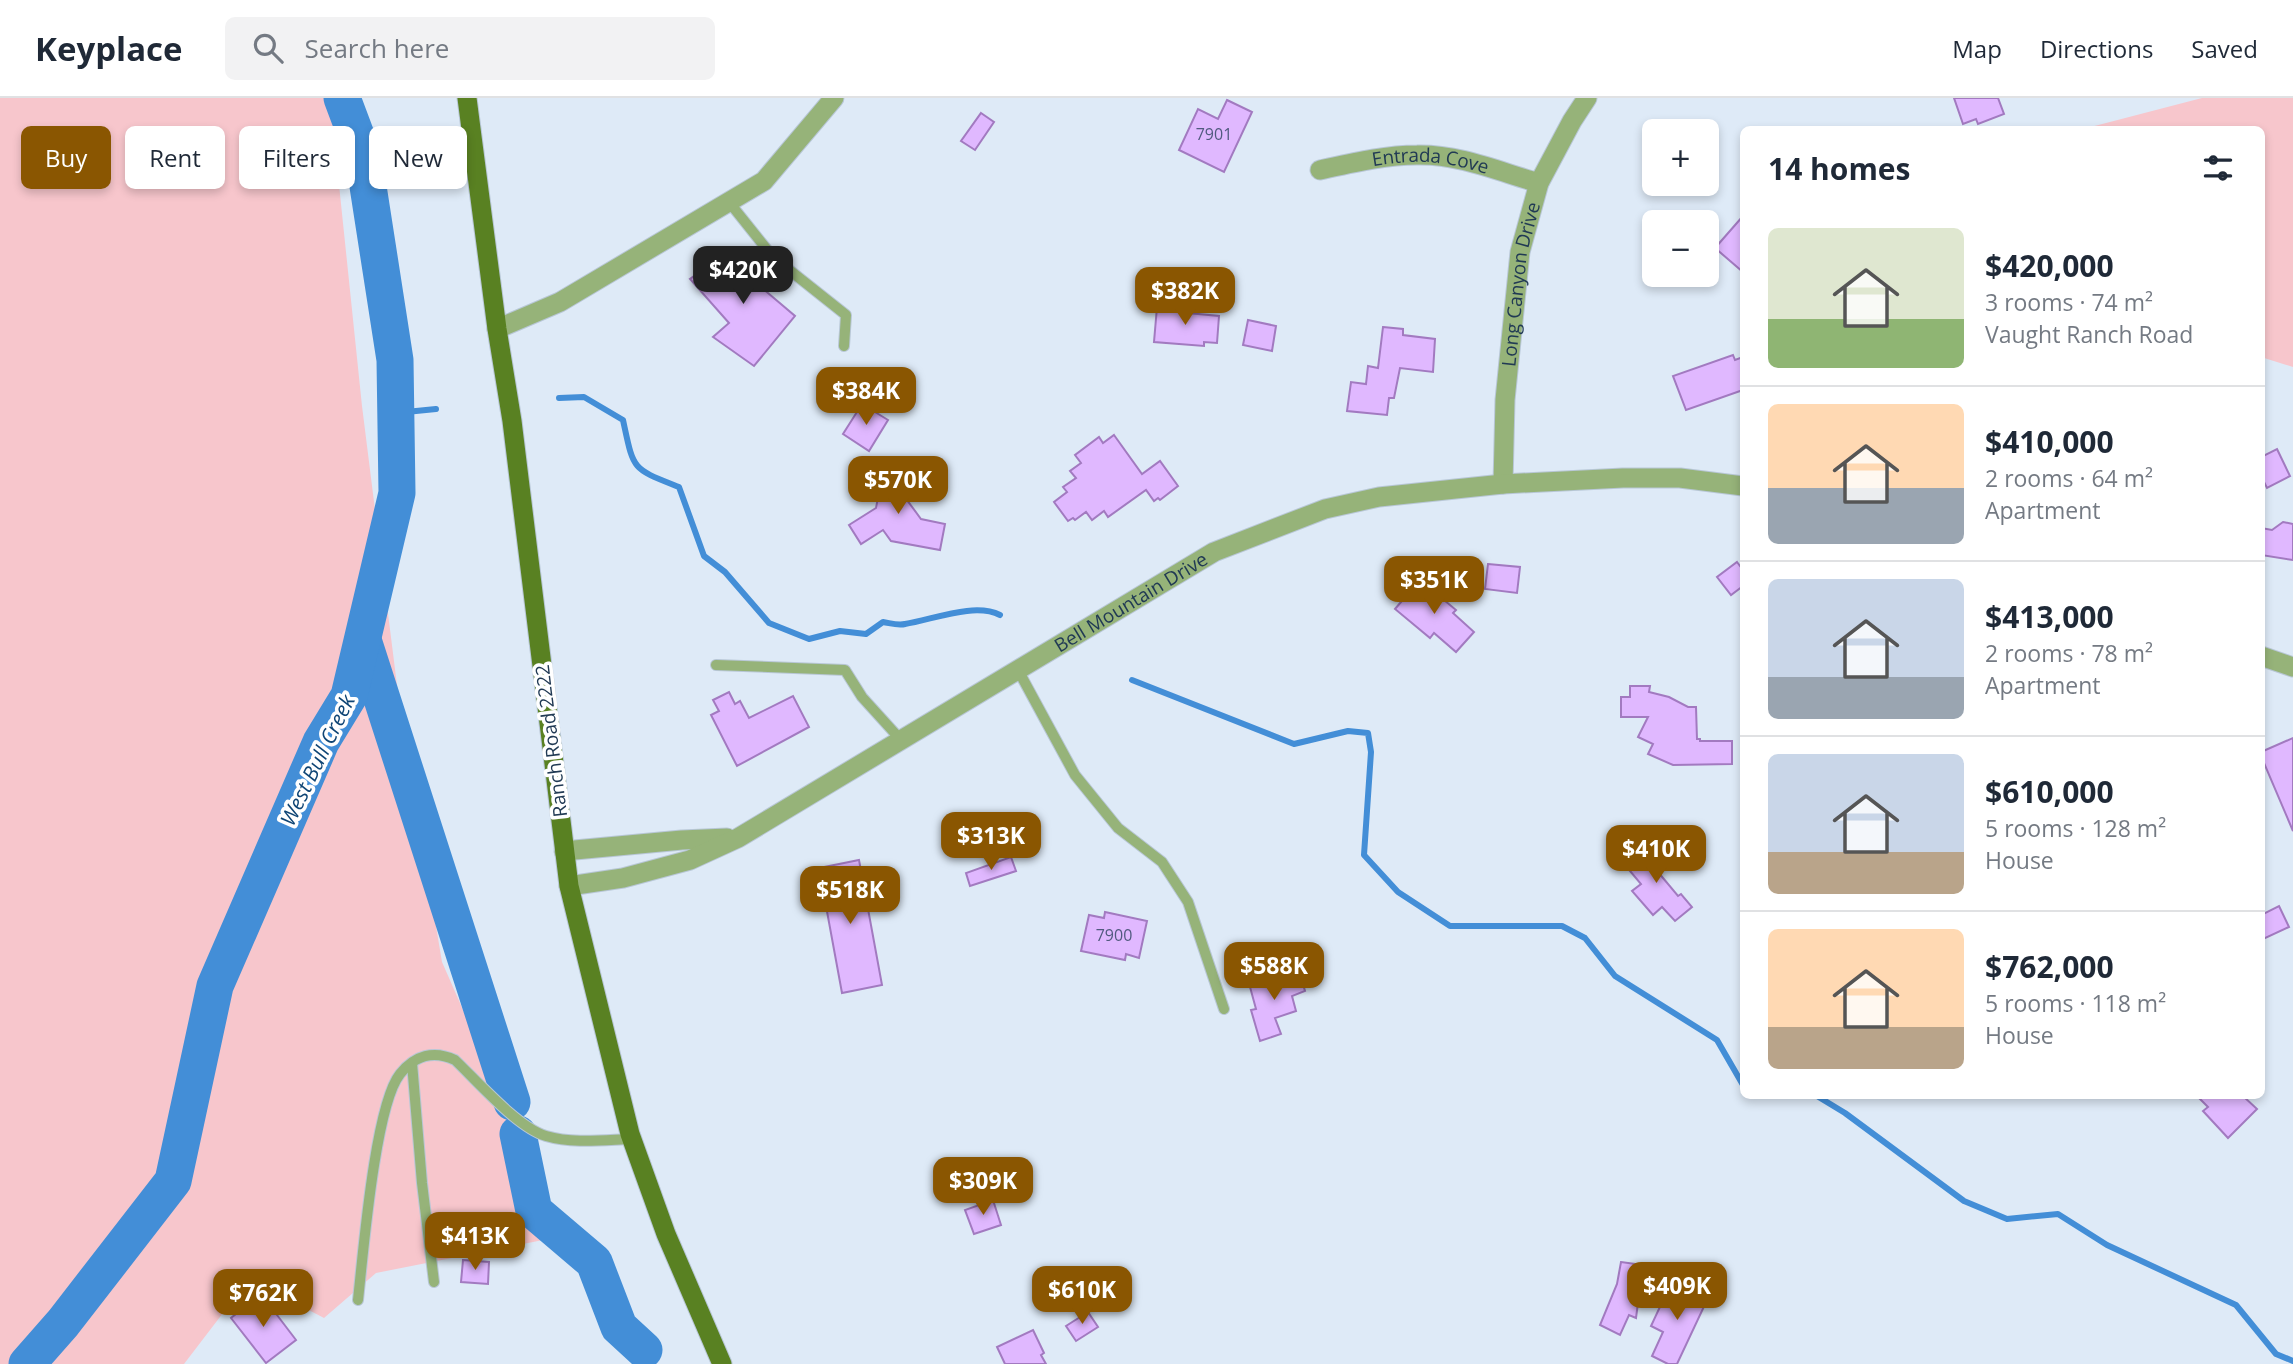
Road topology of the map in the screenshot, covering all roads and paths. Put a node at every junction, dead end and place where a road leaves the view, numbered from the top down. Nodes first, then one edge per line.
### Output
1 (467, 98) edge
2 (834, 98) edge
3 (1587, 98) edge
4 (1320, 170) dead end
5 (1539, 183) junction
6 (730, 202) junction
7 (497, 330) junction
8 (844, 346) dead end
9 (1503, 484) junction
10 (1740, 486) edge
11 (2265, 657) edge
12 (716, 665) dead end
13 (2293, 667) edge
14 (1018, 670) junction
15 (901, 740) junction
16 (738, 838) junction
17 (564, 851) junction
18 (569, 886) junction
19 (1224, 1009) dead end
20 (412, 1063) junction
21 (632, 1139) junction
22 (434, 1282) dead end
23 (358, 1300) dead end
24 (722, 1364) edge

1 - 7 main road, Ranch Road 2222
2 - 6 street
3 - 5 street, Long Canyon Drive
4 - 5 street, Entrada Cove
5 - 9 street, Long Canyon Drive
6 - 7 street
6 - 8 lane
7 - 17 main road, Ranch Road 2222
9 - 10 street, Bell Mountain Drive
9 - 14 street, Bell Mountain Drive
11 - 13 street
12 - 15 lane
14 - 15 street, Bell Mountain Drive
14 - 19 lane
15 - 16 street, Bell Mountain Drive
16 - 17 street
16 - 18 street, Bell Mountain Drive
17 - 18 main road, Ranch Road 2222
18 - 21 main road, Ranch Road 2222
20 - 21 lane
20 - 22 lane
20 - 23 lane
21 - 24 main road, Ranch Road 2222

